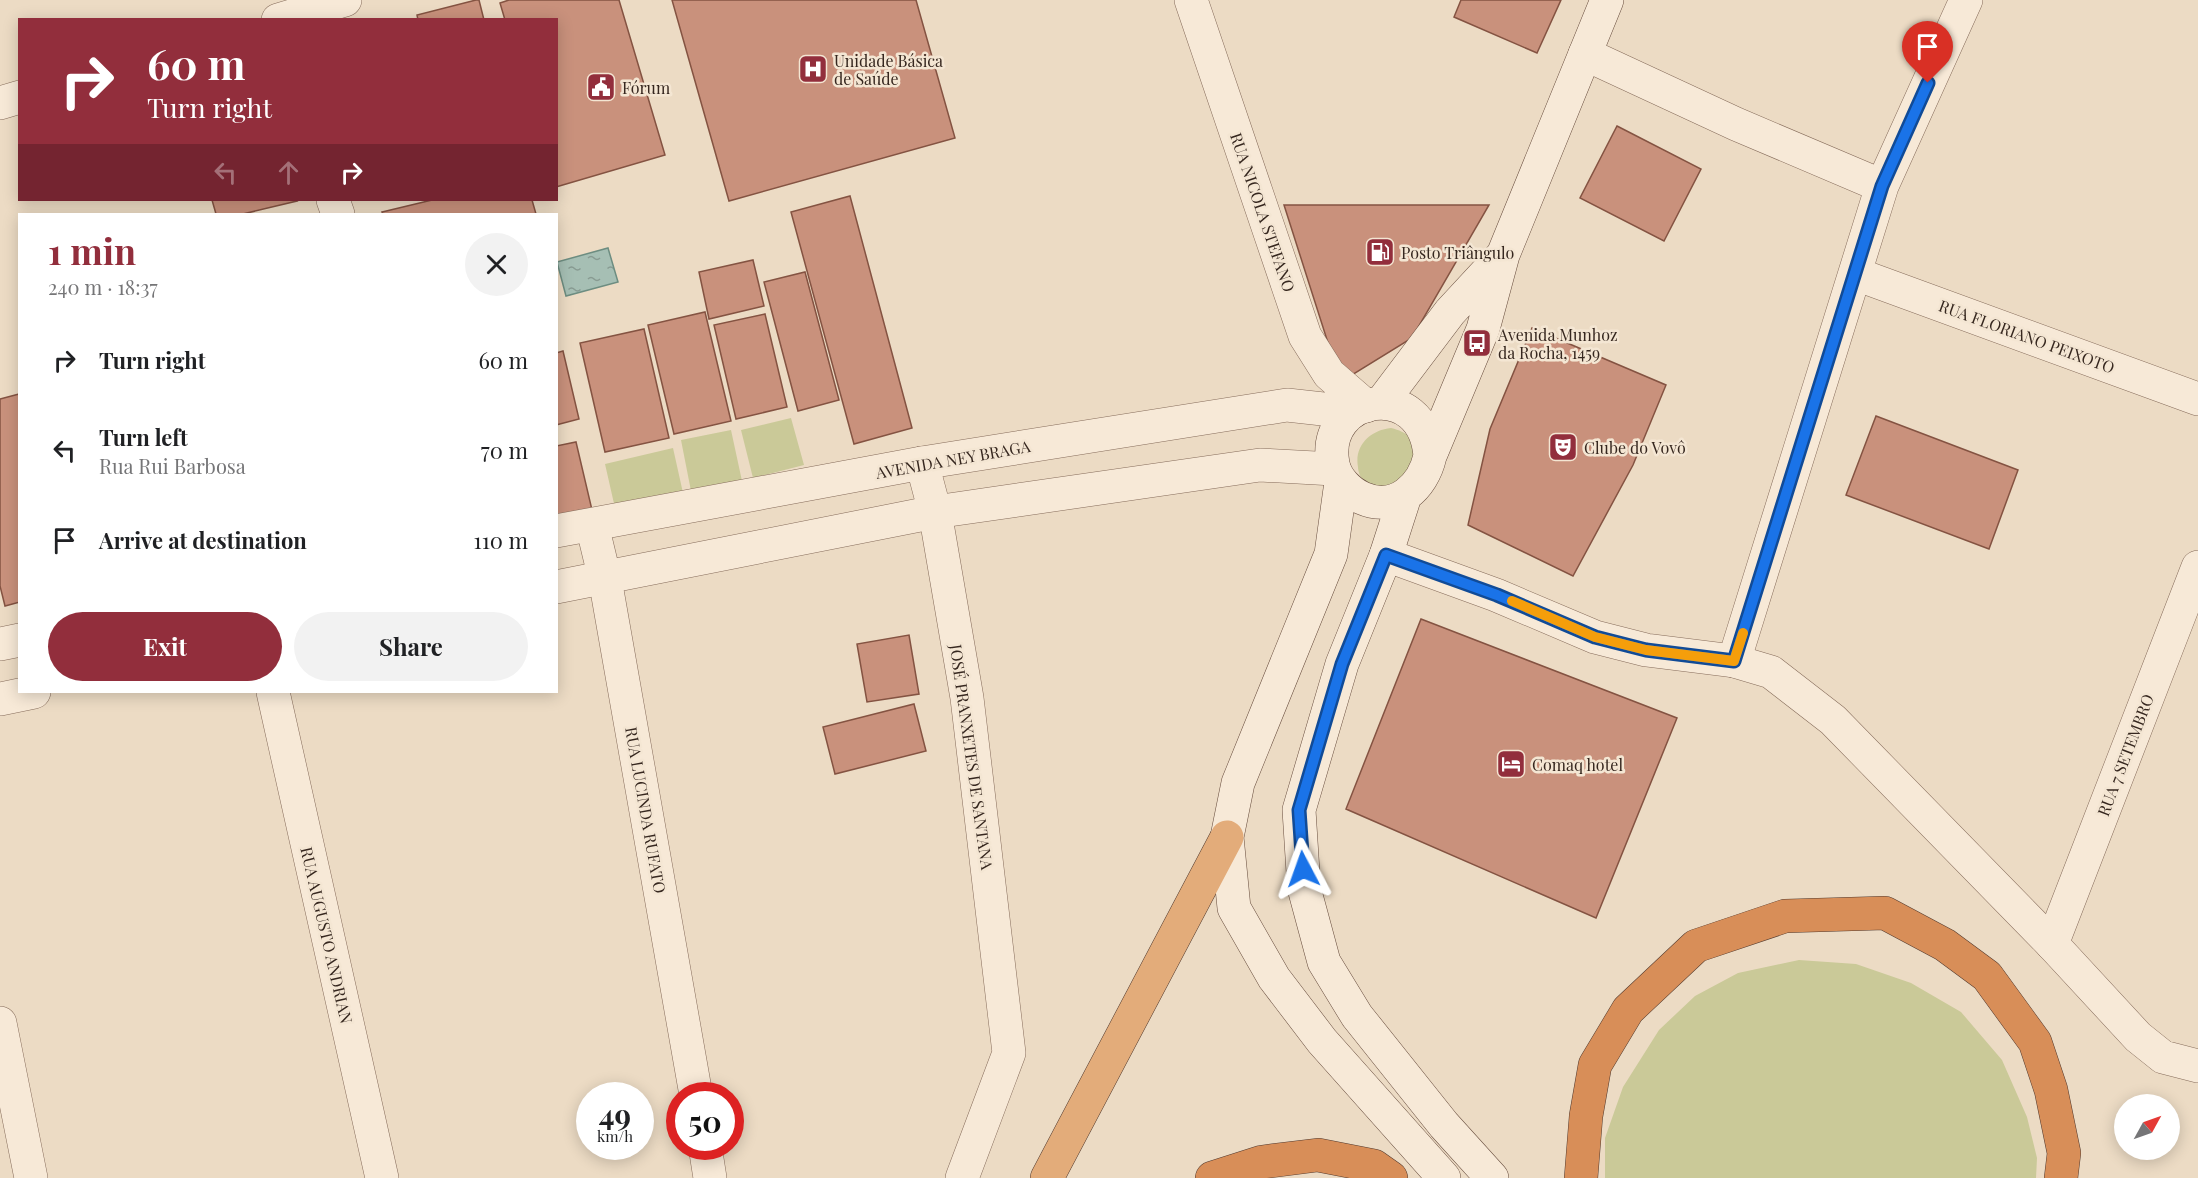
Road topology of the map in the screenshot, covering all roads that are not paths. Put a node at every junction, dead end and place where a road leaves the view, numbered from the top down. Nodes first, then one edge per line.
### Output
1 (268, 0) edge
2 (345, 0) edge
3 (1191, 0) edge
4 (1608, 0) edge
5 (1966, 0) edge
6 (275, 18) edge
7 (283, 18) edge
8 (1586, 54) junction
9 (18, 98) edge
10 (0, 103) edge
11 (1882, 186) junction
12 (1503, 255) junction
13 (1856, 274) junction
14 (2198, 399) edge
15 (1366, 407) junction
16 (1430, 456) junction
17 (922, 463) junction
18 (1338, 476) junction
19 (1405, 496) junction
20 (934, 512) junction
21 (592, 525) junction
22 (558, 531) edge
23 (1386, 555) junction
24 (2198, 567) edge
25 (605, 579) junction
26 (558, 587) edge
27 (18, 640) edge
28 (0, 644) edge
29 (1734, 661) junction
30 (29, 693) edge
31 (273, 693) edge
32 (0, 699) edge
33 (1227, 837) junction
34 (2052, 944) junction
35 (0, 1023) edge
36 (2198, 1066) edge
37 (694, 1082) edge
38 (707, 1160) edge
39 (31, 1178) edge
40 (382, 1178) edge
41 (710, 1178) edge
42 (962, 1178) edge
43 (1047, 1178) edge
44 (1212, 1178) edge
45 (1391, 1178) edge
46 (1444, 1178) edge
47 (1492, 1178) edge
48 (1581, 1178) edge
49 (2061, 1178) edge

1 - 6 street
2 - 7 street
3 - 15 street, RUA NICOLA STEFANO
4 - 8 street
5 - 11 street
8 - 11 street
8 - 12 street
9 - 10 street
11 - 13 street
12 - 15 street
12 - 16 street
13 - 14 street, RUA FLORIANO PEIXOTO
13 - 29 street
15 - 16 street
15 - 17 street, AVENIDA NEY BRAGA
15 - 18 street
16 - 19 street
17 - 20 street, JOSÉ PRANXETES DE SANTANA
17 - 21 street, AVENIDA NEY BRAGA
18 - 19 street
18 - 20 street
18 - 33 street
19 - 23 street
20 - 25 street
20 - 42 street, JOSÉ PRANXETES DE SANTANA
21 - 22 street, AVENIDA NEY BRAGA
21 - 25 street, RUA LUCINDA RUFATO
23 - 29 street
23 - 47 street
24 - 34 street, RUA 7 SETEMBRO
25 - 26 street
25 - 37 street, RUA LUCINDA RUFATO
27 - 28 street
29 - 34 street
30 - 32 street
31 - 40 street, RUA AUGUSTO ANDRIAN
33 - 43 highway
33 - 46 street
34 - 36 street
35 - 39 street
38 - 41 street
44 - 45 highway
48 - 49 highway

